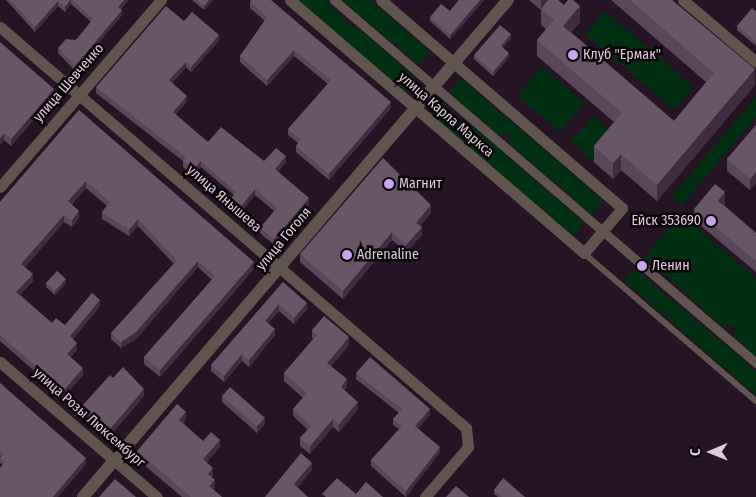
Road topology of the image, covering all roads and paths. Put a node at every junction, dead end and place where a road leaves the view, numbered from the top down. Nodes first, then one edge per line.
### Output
1 (162, 0) edge
2 (290, 0) edge
3 (334, 0) edge
4 (381, 0) edge
5 (508, 0) edge
6 (683, 0) edge
7 (0, 27) edge
8 (756, 62) edge
9 (454, 63) junction
10 (434, 86) junction
11 (79, 95) junction
12 (415, 108) junction
13 (0, 187) edge
14 (602, 231) junction
15 (584, 253) junction
16 (279, 266) junction
17 (0, 362) edge
18 (756, 363) edge
19 (756, 401) edge
20 (115, 460) junction
21 (83, 497) edge
22 (158, 497) edge
23 (425, 497) edge

1 - 11 street, улица Шевченко
2 - 12 street, улица Карла Маркса
3 - 10 street
4 - 9 street
5 - 9 street, улица Гоголя
6 - 8 street
7 - 11 street, улица Янышева
9 - 10 street, улица Гоголя
9 - 14 street
10 - 12 street, улица Гоголя
10 - 14 street
11 - 13 street, улица Шевченко
11 - 16 street, улица Янышева
12 - 15 street, улица Карла Маркса
12 - 16 street, улица Гоголя
14 - 15 street
14 - 18 street
15 - 19 lane
16 - 20 street, улица Гоголя
16 - 23 street, улица Янышева
17 - 20 street, улица Розы Люксембург
20 - 21 street, улица Гоголя
20 - 22 street, улица Розы Люксембург

